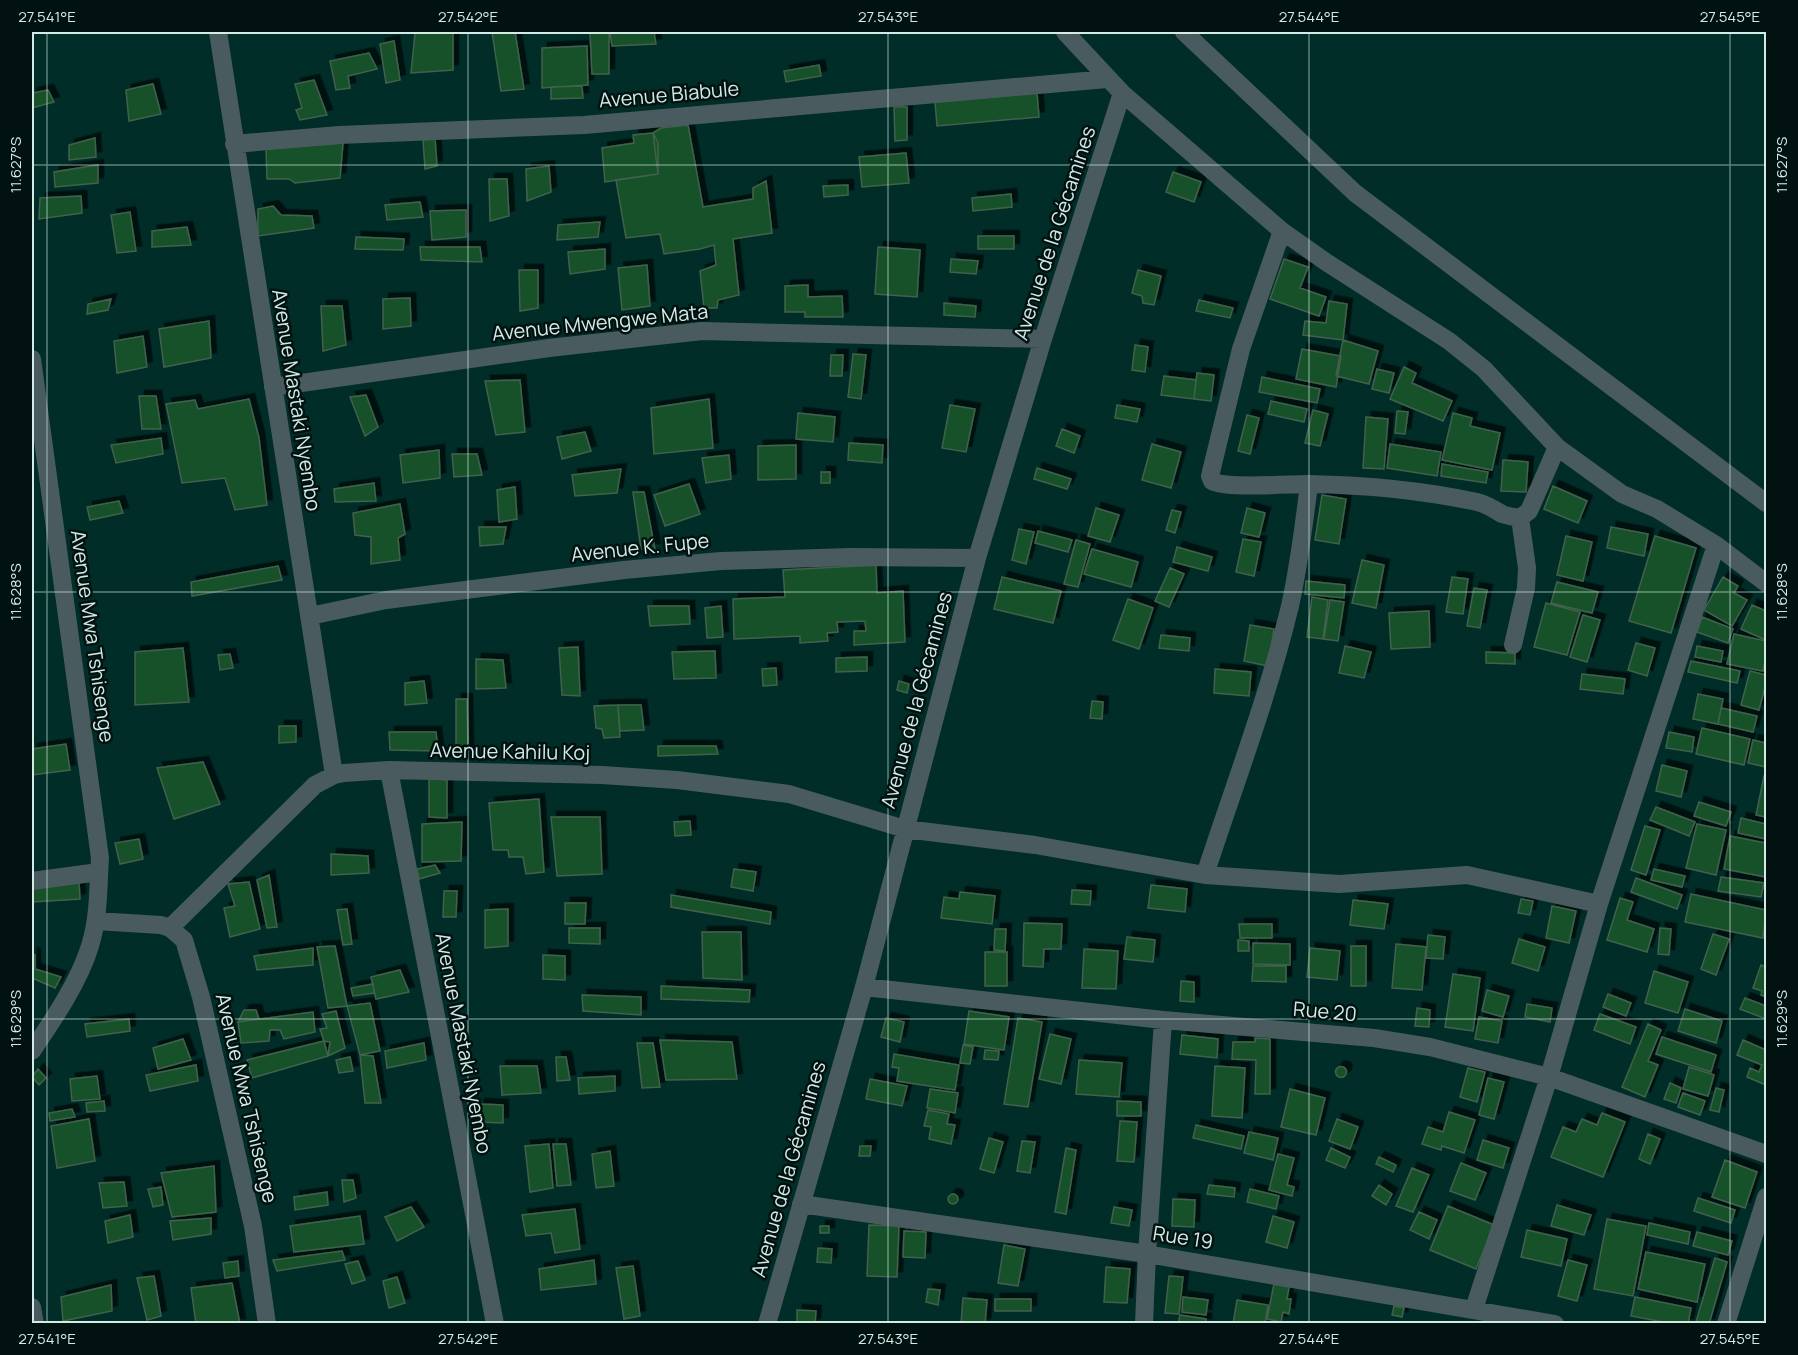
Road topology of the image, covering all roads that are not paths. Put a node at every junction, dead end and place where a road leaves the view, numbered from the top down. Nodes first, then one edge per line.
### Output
1 (218, 32) edge
2 (1065, 32) edge
3 (1184, 32) edge
4 (1107, 79) junction
5 (1122, 93) junction
6 (234, 144) junction
7 (1282, 231) junction
8 (1043, 339) junction
9 (32, 358) edge
10 (273, 387) junction
11 (1557, 447) junction
12 (1309, 484) junction
13 (1767, 503) edge
14 (1520, 518) junction
15 (1716, 544) junction
16 (977, 558) junction
17 (1767, 583) edge
18 (310, 616) junction
19 (1513, 645) dead end
20 (389, 770) junction
21 (334, 775) junction
22 (905, 829) junction
23 (99, 872) junction
24 (1205, 875) junction
25 (32, 881) edge
26 (1599, 904) junction
27 (96, 921) junction
28 (170, 928) junction
29 (864, 987) junction
30 (1163, 1020) junction
31 (32, 1052) edge
32 (1549, 1077) junction
33 (1767, 1154) edge
34 (1767, 1197) edge
35 (801, 1204) junction
36 (1147, 1254) junction
37 (32, 1307) edge
38 (1474, 1309) junction
39 (35, 1323) edge
40 (267, 1323) edge
41 (495, 1323) edge
42 (767, 1323) edge
43 (1144, 1323) edge
44 (1556, 1323) edge
45 (1726, 1323) edge

1 - 6 street, Avenue Mastaki Nyembo
2 - 4 street
3 - 13 street
4 - 5 street
4 - 6 street, Avenue Biabule
5 - 7 street
5 - 8 street, Avenue de la Gécamines
6 - 10 street, Avenue Mastaki Nyembo
7 - 11 street
7 - 12 street
8 - 10 street, Avenue Mwengwe Mata
8 - 16 street, Avenue de la Gécamines
9 - 23 street, Avenue Mwa Tshisenge
10 - 18 street, Avenue Mastaki Nyembo
11 - 14 street
11 - 15 street
12 - 14 street
12 - 24 street
14 - 19 street
15 - 17 street
15 - 26 street
16 - 18 street, Avenue K. Fupe
16 - 22 street, Avenue de la Gécamines
18 - 21 street, Avenue Mastaki Nyembo
20 - 21 street, Avenue Kahilu Koj
20 - 22 street, Avenue Kahilu Koj
20 - 41 street, Avenue Mastaki Nyembo
21 - 28 street, Avenue Kahilu Koj
22 - 24 street, Avenue Kahilu Koj
22 - 29 street, Avenue de la Gécamines
23 - 25 street
23 - 27 street, Avenue Mwa Tshisenge
24 - 26 street, Avenue Kahilu Koj
26 - 32 street
27 - 28 street
27 - 31 street, Avenue Mwa Tshisenge
28 - 40 street, Avenue Mwa Tshisenge
29 - 30 street, Rue 20
29 - 35 street, Avenue de la Gécamines
30 - 32 street, Rue 20
30 - 36 street
32 - 33 street, Rue 20
32 - 38 street
34 - 45 street
35 - 36 street, Rue 19
35 - 42 street, Avenue de la Gécamines
36 - 38 street, Rue 19
36 - 43 street
37 - 39 street
38 - 44 street, Rue 19

